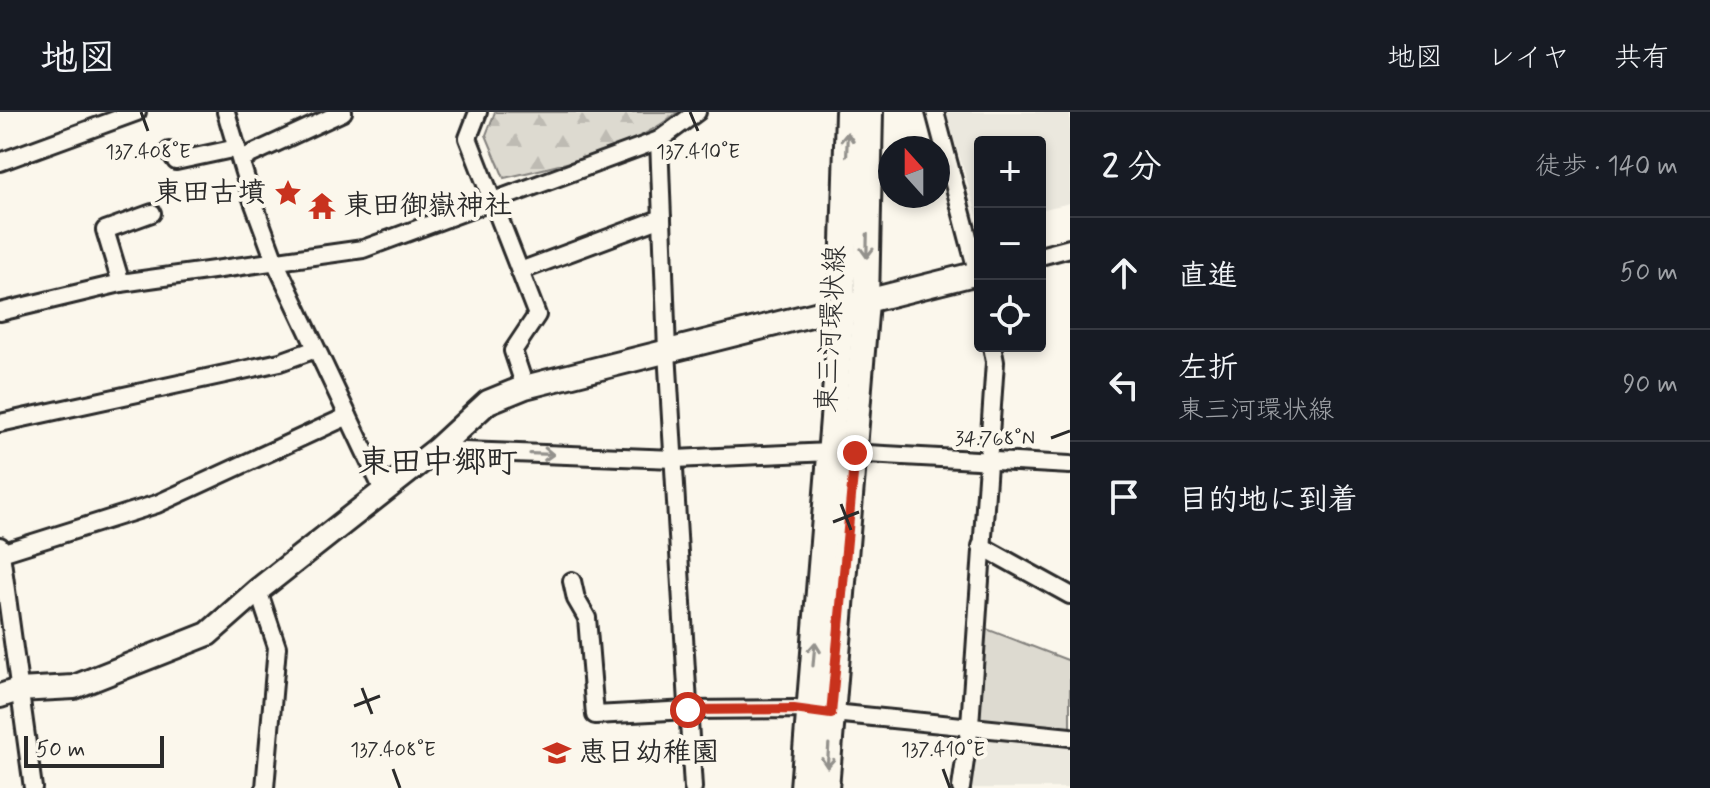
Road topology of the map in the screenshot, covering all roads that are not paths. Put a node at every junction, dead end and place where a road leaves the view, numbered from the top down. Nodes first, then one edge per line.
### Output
1 (137, 112) edge
2 (226, 112) edge
3 (343, 112) edge
4 (478, 112) edge
5 (697, 112) edge
6 (848, 112) edge
7 (870, 112) edge
8 (935, 112) edge
9 (659, 140) junction
10 (169, 151) dead end
11 (239, 153) junction
12 (0, 162) edge
13 (493, 202) junction
14 (152, 213) dead end
15 (662, 218) junction
16 (1070, 248) edge
17 (1046, 254) edge
18 (974, 257) edge
19 (275, 261) junction
20 (520, 271) junction
21 (974, 277) edge
22 (121, 283) junction
23 (854, 305) junction
24 (0, 312) edge
25 (316, 349) junction
26 (667, 351) junction
27 (993, 352) edge
28 (525, 387) junction
29 (348, 416) junction
30 (0, 423) edge
31 (436, 450) junction
32 (830, 452) junction
33 (855, 453) junction
34 (675, 459) junction
35 (988, 461) junction
36 (1070, 465) edge
37 (384, 492) junction
38 (0, 546) edge
39 (981, 546) junction
40 (1, 553) edge
41 (572, 581) dead end
42 (258, 590) junction
43 (1070, 595) edge
44 (9, 693) edge
45 (688, 710) junction
46 (820, 713) junction
47 (970, 725) junction
48 (1070, 737) edge
49 (33, 788) edge
50 (265, 788) edge
51 (693, 788) edge
52 (803, 788) edge
53 (826, 788) edge
54 (961, 788) edge

1 - 12 street
2 - 11 street
3 - 11 street
4 - 13 street
5 - 9 street
23 -> 6 main road, 東三河環状線
7 -> 23 main road, 東三河環状線
8 - 18 street
9 - 13 street
9 - 15 street
10 - 11 street
11 - 19 street
13 - 19 street
13 - 20 street
14 - 22 street
15 - 20 street
15 - 26 street
16 - 17 street
19 - 22 street
19 - 25 street
20 - 28 street
21 - 23 street
22 - 24 street
23 - 26 street
23 - 32 main road, 東三河環状線
23 - 33 main road, 東三河環状線
25 - 29 street
25 - 30 street
26 - 28 street
26 - 34 street
27 - 35 street
28 - 31 street
29 - 37 street
29 - 40 street
31 -> 34 street
31 - 37 street
32 - 33 street
32 - 34 street
46 -> 32 main road, 東三河環状線
33 - 35 street
33 - 46 main road, 東三河環状線
34 - 45 street
35 - 36 street
35 - 39 street
37 - 42 street
38 - 40 street
39 - 43 street
39 - 47 street
40 - 44 street
41 - 45 street
42 - 44 street
42 - 50 street
44 - 49 street
45 - 46 street
45 - 51 street
46 - 47 street
46 - 52 main road, 東三河環状線
46 -> 53 main road, 東三河環状線
47 - 48 street
47 - 54 street

